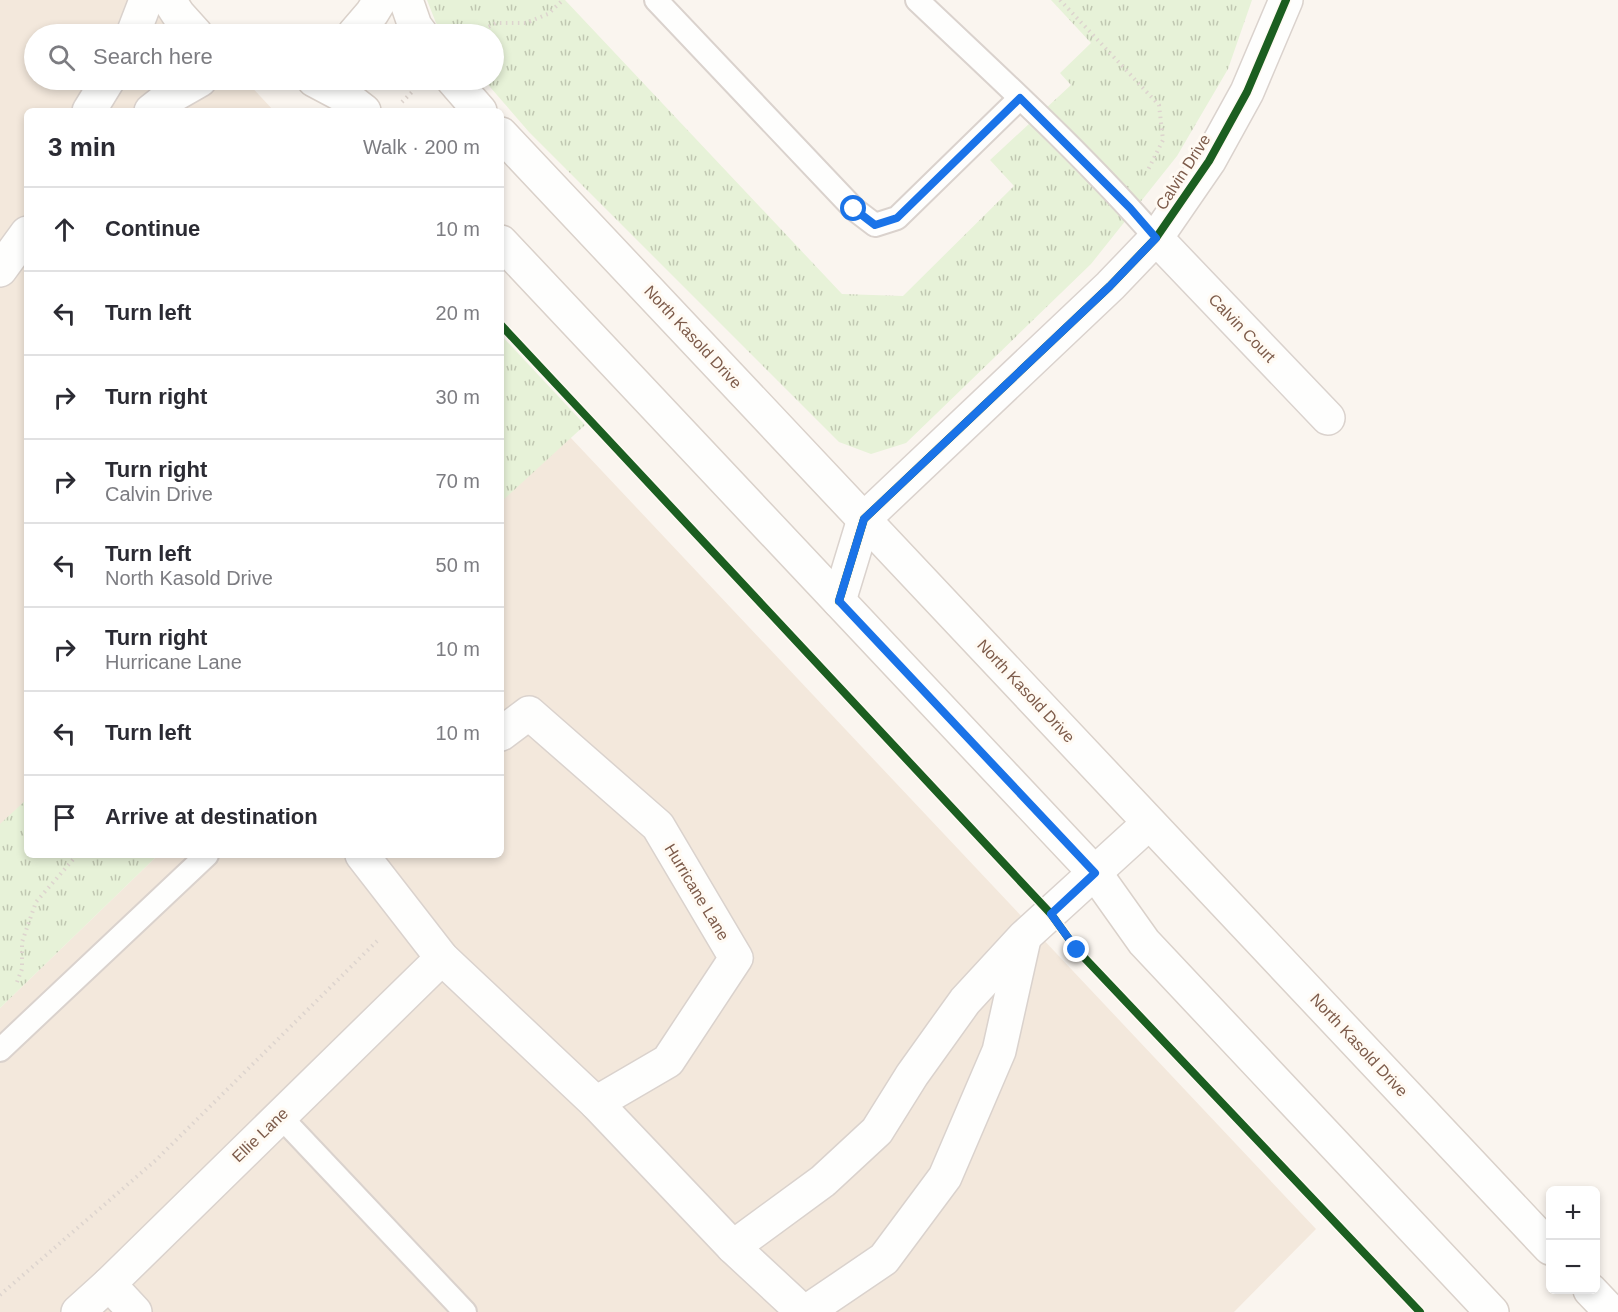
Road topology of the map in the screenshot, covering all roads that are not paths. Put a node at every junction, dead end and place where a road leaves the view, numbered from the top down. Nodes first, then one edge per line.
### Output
1 (146, 0) edge
2 (170, 0) edge
3 (380, 0) edge
4 (406, 0) edge
5 (656, 0) edge
6 (917, 0) edge
7 (1286, 0) edge
8 (137, 24) edge
9 (187, 24) edge
10 (363, 24) edge
11 (414, 24) edge
12 (102, 90) edge
13 (181, 90) edge
14 (333, 90) edge
15 (462, 90) edge
16 (1020, 98) junction
17 (91, 108) edge
18 (155, 108) edge
19 (375, 108) edge
20 (477, 108) edge
21 (504, 137) edge
22 (24, 237) edge
23 (1156, 238) junction
24 (504, 245) edge
25 (0, 270) edge
26 (1328, 418) dead end
27 (864, 519) junction
28 (839, 601) junction
29 (504, 732) edge
30 (1149, 822) junction
31 (204, 858) edge
32 (364, 858) edge
33 (1095, 873) junction
34 (1024, 937) junction
35 (442, 957) junction
36 (0, 1050) edge
37 (596, 1104) junction
38 (279, 1116) junction
39 (1546, 1243) edge
40 (733, 1247) junction
41 (109, 1284) junction
42 (1594, 1294) edge
43 (78, 1312) edge
44 (135, 1312) edge
45 (465, 1312) edge
46 (805, 1312) edge
47 (1492, 1312) edge
48 (1611, 1312) edge

1 - 8 street
2 - 9 street
3 - 10 street
4 - 11 street
5 - 16 lane
6 - 16 lane
7 - 23 street, Calvin Drive
12 - 17 street
13 - 18 street
14 - 19 street
15 - 20 street
16 - 23 lane
21 - 27 street, North Kasold Drive
22 - 25 street
23 - 26 street, Calvin Court
23 - 27 street, Calvin Drive
24 - 28 street
27 - 28 street, Calvin Drive
27 - 30 street, North Kasold Drive
28 - 33 street
29 - 37 street, Hurricane Lane
30 - 33 street
30 - 39 street, North Kasold Drive
31 - 36 lane
32 - 35 street
33 - 34 street
33 - 47 street
34 - 40 street
34 - 46 street
35 - 37 street
35 - 38 street, Ellie Lane
37 - 40 street
38 - 41 street, Ellie Lane
38 - 45 lane
40 - 46 street
41 - 43 street, Ellie Lane
41 - 44 street
42 - 48 street

